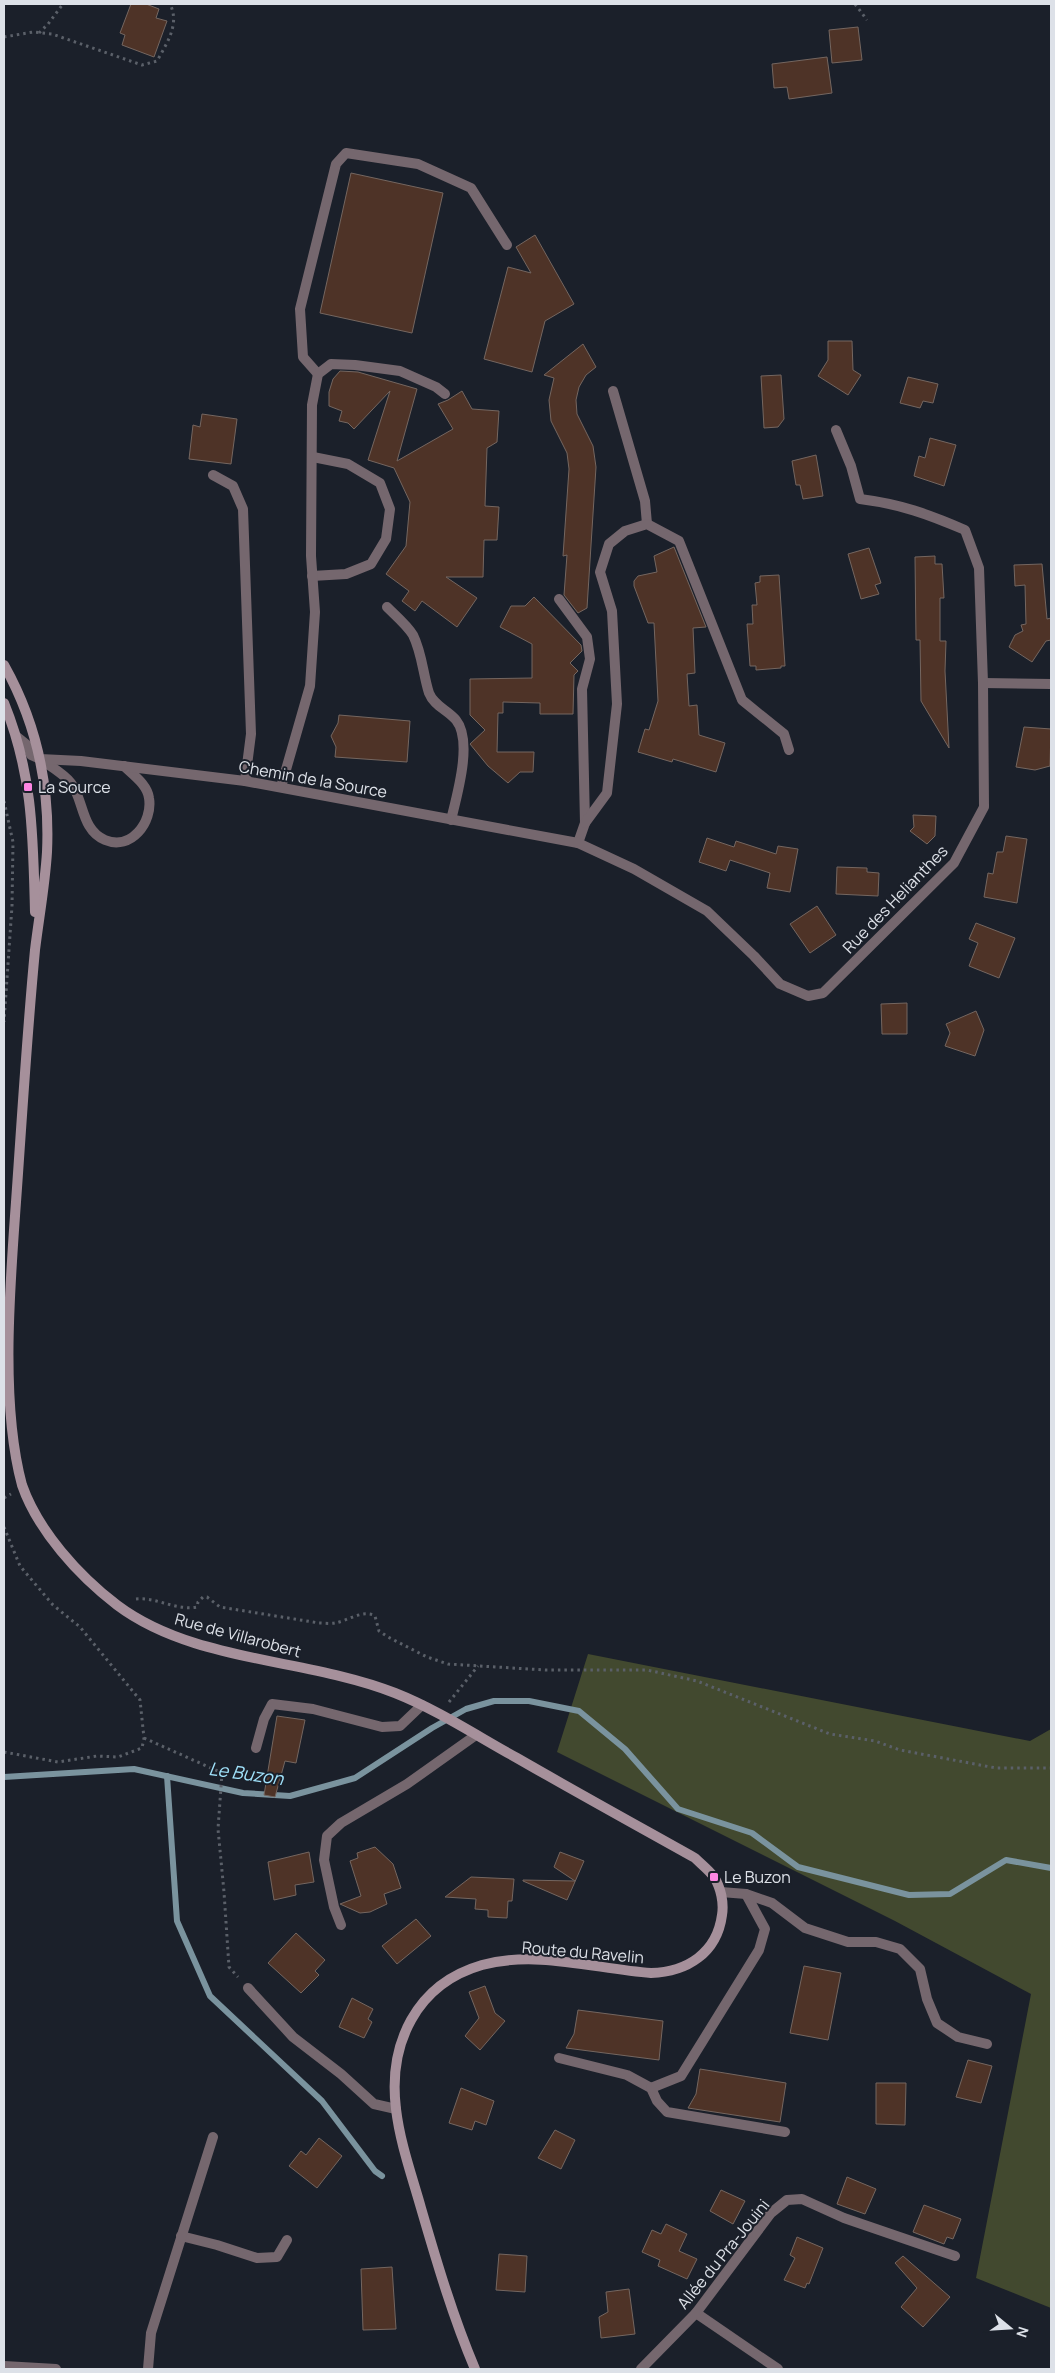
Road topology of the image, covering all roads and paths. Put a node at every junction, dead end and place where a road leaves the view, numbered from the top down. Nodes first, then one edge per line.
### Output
1 (63, 4) edge
2 (170, 4) edge
3 (855, 4) edge
4 (867, 20) dead end
5 (39, 33) junction
6 (4, 37) edge
7 (507, 245) dead end
8 (318, 374) junction
9 (613, 391) dead end
10 (445, 394) dead end
11 (836, 430) dead end
12 (312, 457) junction
13 (213, 475) dead end
14 (646, 524) junction
15 (312, 576) junction
16 (559, 598) dead end
17 (386, 607) dead end
18 (4, 665) edge
19 (983, 683) junction
20 (1051, 684) edge
21 (4, 703) edge
22 (17, 737) junction
23 (789, 750) dead end
24 (40, 759) junction
25 (124, 766) junction
26 (245, 781) junction
27 (280, 787) junction
28 (4, 801) edge
29 (451, 820) junction
30 (585, 823) junction
31 (578, 843) junction
32 (35, 950) junction
33 (4, 1022) edge
34 (4, 1527) edge
35 (121, 1608) junction
36 (478, 1666) junction
37 (422, 1705) junction
38 (440, 1715) junction
39 (476, 1735) junction
40 (144, 1738) junction
41 (256, 1748) dead end
42 (4, 1752) edge
43 (1051, 1768) edge
44 (720, 1892) junction
45 (746, 1894) junction
46 (341, 1925) dead end
47 (248, 1988) joint
48 (987, 2044) dead end
49 (559, 2058) dead end
50 (651, 2088) junction
51 (396, 2109) junction
52 (786, 2132) dead end
53 (213, 2137) dead end
54 (181, 2236) junction
55 (287, 2240) dead end
56 (955, 2256) dead end
57 (696, 2312) junction
58 (4, 2366) edge
59 (56, 2369) edge
60 (148, 2369) edge
61 (475, 2369) edge
62 (641, 2369) edge
63 (778, 2369) edge

1 - 5 path
2 - 5 path
3 - 4 path
5 - 6 path
7 - 8 street
8 - 10 street
8 - 12 street
9 - 14 street
11 - 19 street, Rue des Helianthes
12 - 15 street
12 - 15 street
13 - 26 street
14 - 23 street
14 - 30 street
15 - 27 street
16 - 30 street
17 - 29 street
18 - 24 main road, Rue de Villarobert
19 - 20 street
19 - 31 street, Rue des Helianthes
21 - 22 main road, Rue de Villarobert
22 - 24 street
22 - 32 main road, Rue de Villarobert
24 - 25 street, Chemin de la Source
24 - 25 street
24 - 32 main road, Rue de Villarobert
25 - 26 street, Chemin de la Source
26 - 27 street, Chemin de la Source
27 - 29 street, Chemin de la Source
28 - 33 path
29 - 31 street, Chemin de la Source
30 - 31 street
32 - 35 main road, Rue de Villarobert
34 - 40 path
35 - 36 path
35 - 37 main road, Rue de Villarobert
36 - 38 path
36 - 43 path
37 - 38 main road, Rue de Villarobert
37 - 41 street
38 - 39 main road, Route du Ravelin
39 - 44 main road, Route du Ravelin
39 - 46 street
40 - 42 path
40 - 47 path
44 - 45 street
44 - 51 main road, Route du Ravelin
45 - 48 street
45 - 50 street
47 - 51 street
49 - 50 street
50 - 52 street
51 - 61 main road, Route du Ravelin
53 - 54 street
54 - 55 street
54 - 60 street
56 - 57 street, Allée du Pra-Jouini
57 - 62 street, Allée du Pra-Jouini
57 - 63 street
58 - 59 street

